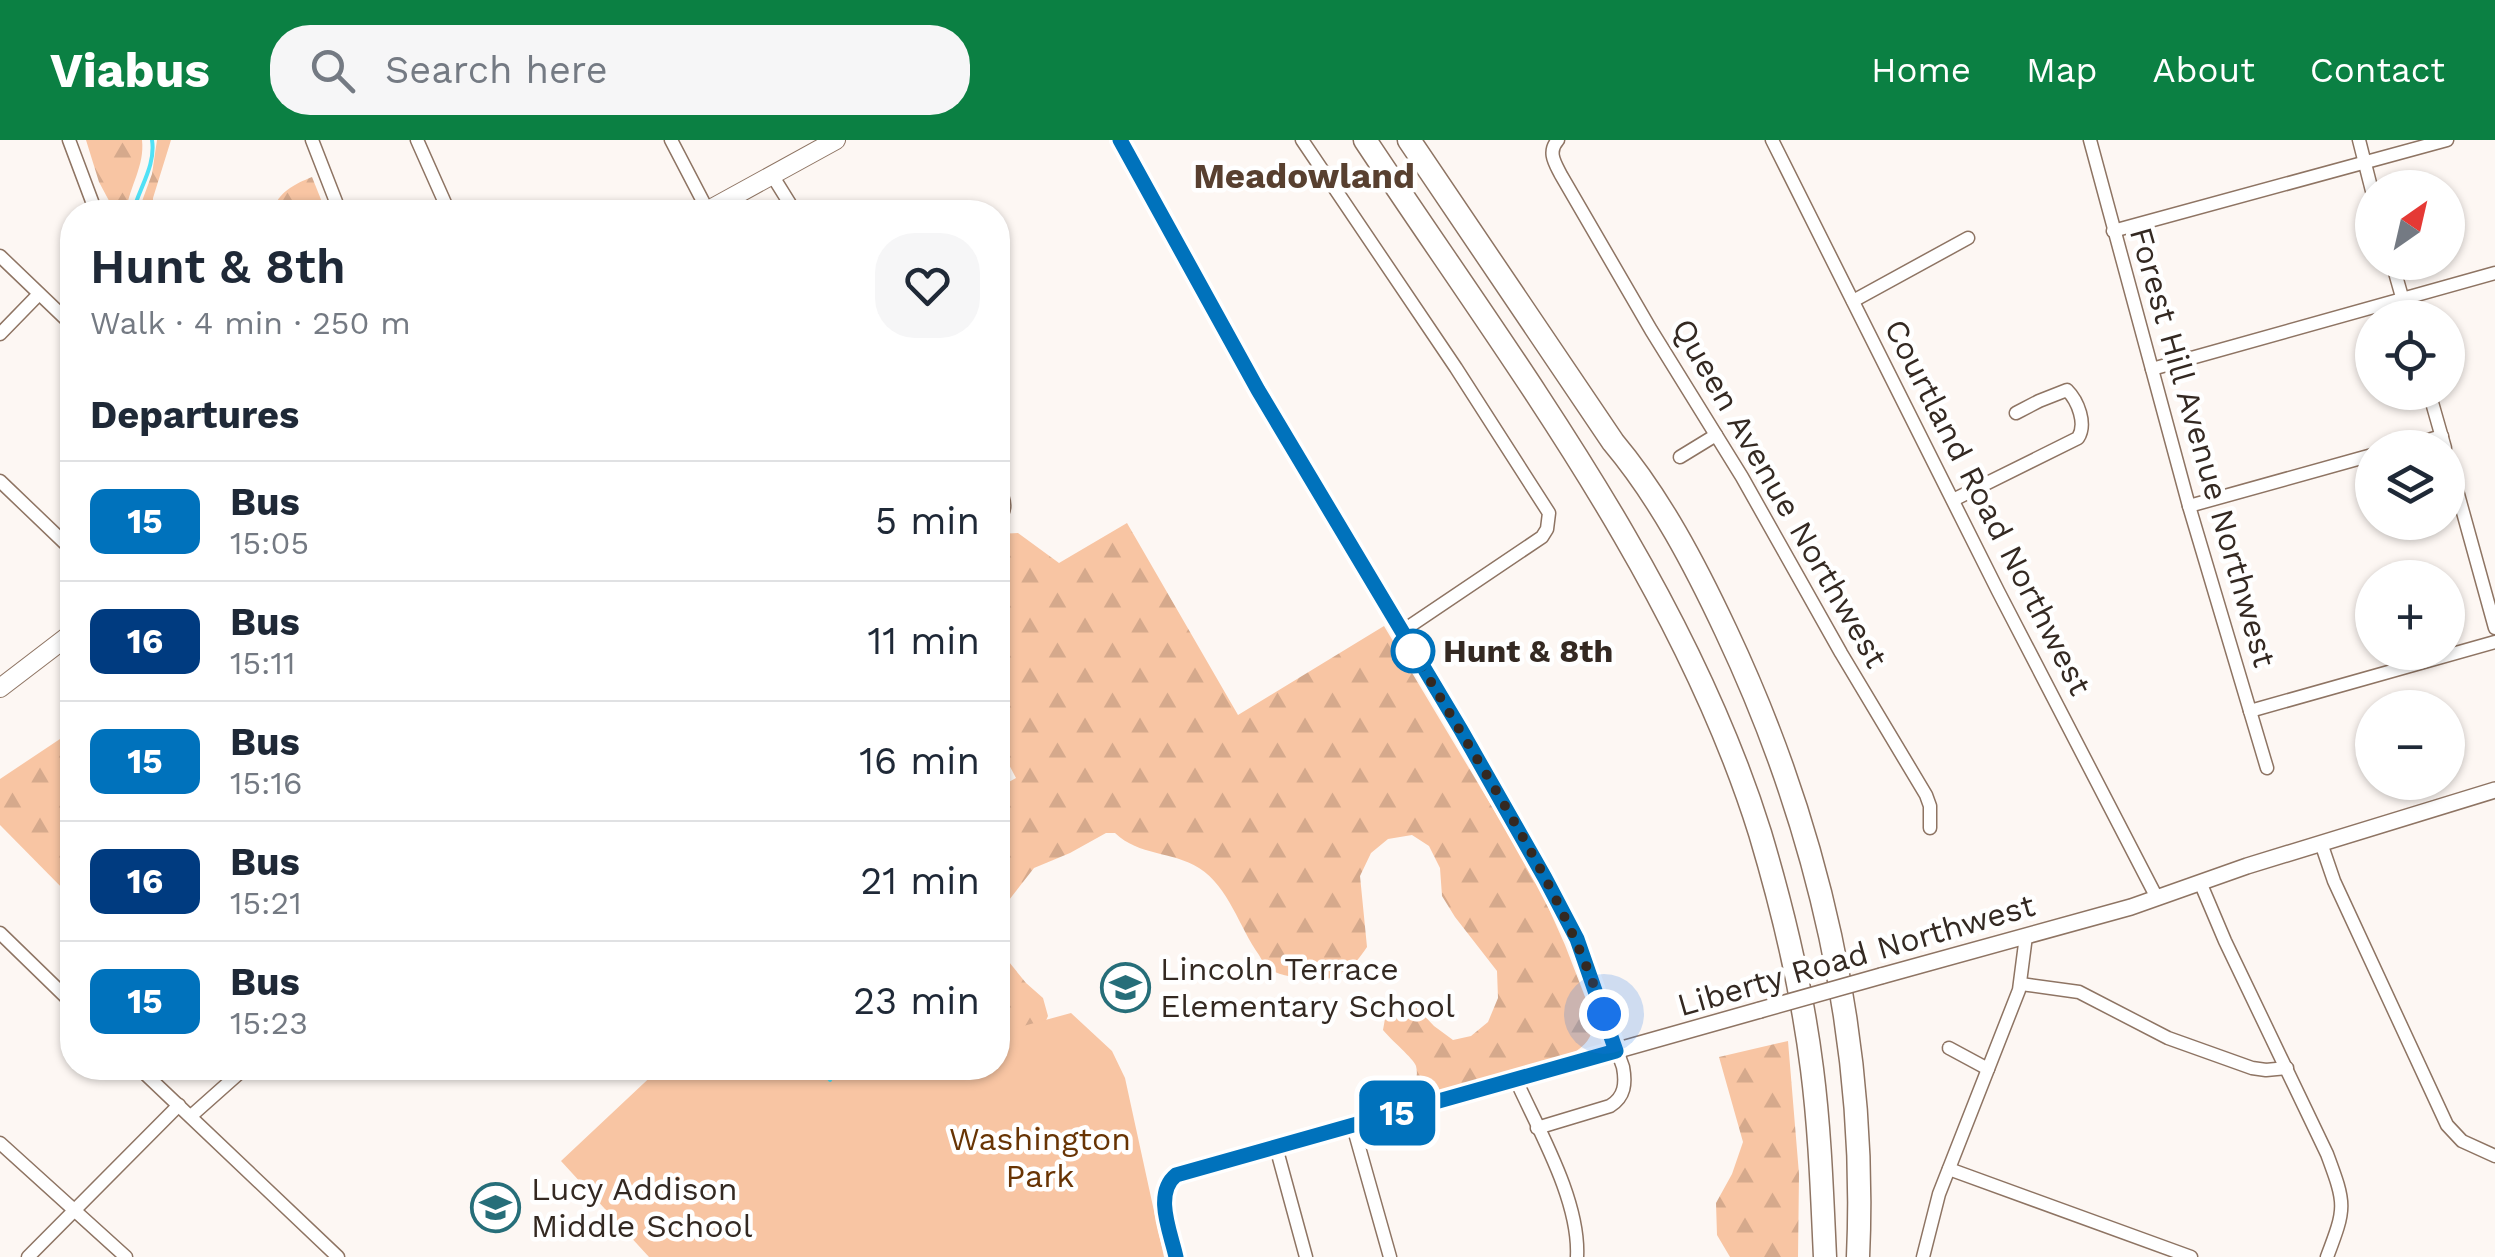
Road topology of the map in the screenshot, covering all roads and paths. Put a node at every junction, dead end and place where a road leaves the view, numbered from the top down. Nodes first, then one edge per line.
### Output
1 (69, 140) edge
2 (312, 140) edge
3 (417, 140) edge
4 (671, 140) edge
5 (836, 140) edge
6 (1120, 140) edge
7 (1302, 140) edge
8 (1365, 140) edge
9 (1409, 140) edge
10 (1558, 140) edge
11 (1772, 140) edge
12 (2090, 140) edge
13 (2359, 140) edge
14 (2446, 140) edge
15 (816, 145) edge
16 (2365, 162) junction
17 (2367, 170) edge
18 (772, 176) junction
19 (92, 200) edge
20 (335, 200) edge
21 (444, 200) edge
22 (701, 200) edge
23 (729, 200) edge
24 (787, 200) edge
25 (2114, 231) junction
26 (1968, 238) dead end
27 (0, 256) edge
28 (2495, 273) edge
29 (2397, 280) edge
30 (39, 294) junction
31 (2402, 299) junction
32 (1853, 301) junction
33 (60, 314) edge
34 (0, 334) edge
35 (2152, 369) junction
36 (2016, 414) dead end
37 (1716, 435) junction
38 (1680, 457) dead end
39 (2355, 460) edge
40 (0, 482) edge
41 (1954, 500) junction
42 (2189, 506) junction
43 (2465, 519) edge
44 (60, 539) edge
45 (2495, 628) edge
46 (1401, 632) junction
47 (2495, 642) edge
48 (60, 643) edge
49 (0, 688) edge
50 (2250, 711) junction
51 (2266, 768) dead end
52 (2495, 790) edge
53 (1930, 828) dead end
54 (2320, 843) junction
55 (2200, 882) junction
56 (2158, 898) junction
57 (0, 933) edge
58 (2026, 936) junction
59 (2021, 984) junction
60 (60, 991) edge
61 (1949, 1048) dead end
62 (1616, 1051) junction
63 (2286, 1068) junction
64 (1988, 1070) junction
65 (153, 1080) edge
66 (232, 1080) edge
67 (1516, 1080) junction
68 (179, 1104) junction
69 (191, 1116) junction
70 (1353, 1126) junction
71 (1537, 1128) junction
72 (0, 1143) edge
73 (1276, 1148) junction
74 (2495, 1156) edge
75 (1948, 1169) junction
76 (74, 1208) junction
77 (1389, 1252) edge
78 (28, 1257) edge
79 (126, 1257) edge
80 (338, 1257) edge
81 (1176, 1257) edge
82 (1306, 1257) edge
83 (1577, 1257) edge
84 (1825, 1257) edge
85 (1858, 1257) edge
86 (1923, 1257) edge
87 (2190, 1257) edge
88 (2327, 1257) edge

1 - 19 street
2 - 20 street
3 - 21 street
4 - 22 street
5 - 15 main road
6 - 46 street
7 - 46 street
8 - 84 highway
9 - 85 highway
10 - 37 street, Queen Avenue Northwest
11 - 32 street, Courtland Road Northwest
12 - 25 street, Forest Hill Avenue Northwest
13 - 16 street
14 - 16 street
15 - 18 main road
16 - 17 street
16 - 25 street
18 - 23 main road
18 - 24 street
25 - 35 street, Forest Hill Avenue Northwest
26 - 32 street
27 - 30 street
28 - 31 street
29 - 31 street
30 - 33 street
30 - 34 street
31 - 35 street
32 - 41 street, Courtland Road Northwest
35 - 42 street, Forest Hill Avenue Northwest
36 - 41 street
37 - 38 street
37 - 53 street, Queen Avenue Northwest
39 - 42 street
40 - 44 street
41 - 56 street, Courtland Road Northwest
42 - 50 street, Forest Hill Avenue Northwest
43 - 45 street
46 - 62 street
47 - 50 street
48 - 49 main road
50 - 51 street, Forest Hill Avenue Northwest
52 - 54 street, Liberty Road Northwest
54 - 55 street, Liberty Road Northwest
54 - 74 street
55 - 56 street, Liberty Road Northwest
55 - 63 street
56 - 58 street, Liberty Road Northwest
57 - 60 street
58 - 59 street
58 - 62 street, Liberty Road Northwest, bridge
59 - 63 street
59 - 64 street
61 - 64 street
62 - 67 street, Liberty Road Northwest
62 - 71 street
63 - 88 street
64 - 75 street
65 - 68 street
66 - 69 street
67 - 70 street, Liberty Road Northwest
67 - 71 street
68 - 69 street
68 - 76 street
69 - 80 street
70 - 73 street, Liberty Road Northwest
70 - 77 street
71 - 83 street
72 - 76 street
73 - 81 street, Liberty Road Northwest
73 - 82 street
75 - 86 street
75 - 87 street
76 - 78 street
76 - 79 street

